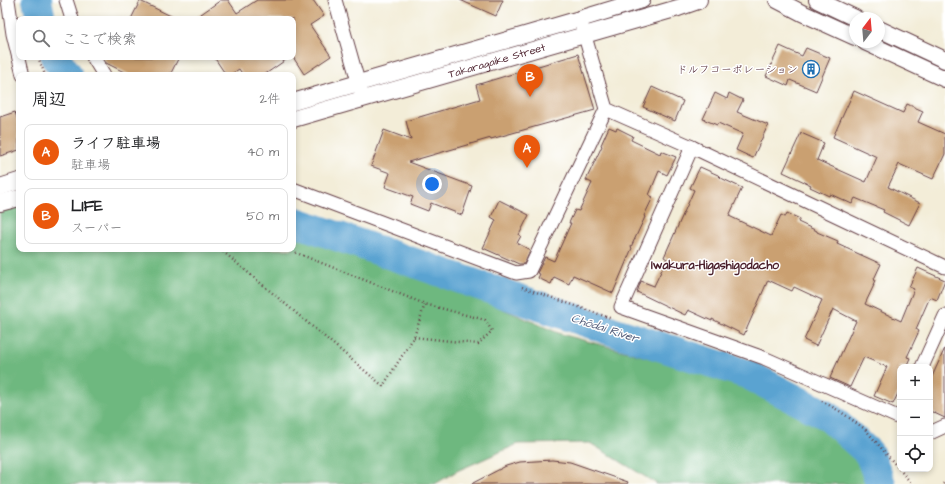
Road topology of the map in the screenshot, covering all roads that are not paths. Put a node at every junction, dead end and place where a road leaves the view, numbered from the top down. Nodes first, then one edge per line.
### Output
1 (8, 0) edge
2 (66, 0) edge
3 (335, 0) edge
4 (642, 0) edge
5 (700, 0) edge
6 (774, 0) edge
7 (817, 0) edge
8 (849, 15) edge
9 (71, 16) edge
10 (580, 19) junction
11 (0, 25) edge
12 (885, 33) edge
13 (14, 34) junction
14 (849, 34) edge
15 (585, 35) junction
16 (16, 43) edge
17 (878, 48) edge
18 (20, 60) edge
19 (95, 60) edge
20 (945, 60) edge
21 (22, 72) edge
22 (102, 72) edge
23 (945, 79) edge
24 (361, 91) junction
25 (296, 102) edge
26 (606, 109) junction
27 (296, 118) edge
28 (692, 147) junction
29 (16, 182) edge
30 (0, 187) edge
31 (296, 190) edge
32 (16, 199) edge
33 (0, 203) edge
34 (945, 267) edge
35 (945, 316) edge
36 (923, 364) edge
37 (897, 416) edge
38 (945, 426) edge
39 (933, 432) edge

1 - 13 street
2 - 9 street
3 - 24 street
4 - 10 street, Takaragaike Street
5 - 15 street, Takaragaike Street
6 - 14 street
7 - 8 street
10 - 15 street
10 - 24 street, Takaragaike Street
11 - 13 street
12 - 20 street
13 - 16 street
15 - 24 street, Takaragaike Street
15 - 26 street
17 - 23 street
18 - 21 street
19 - 22 street
24 - 25 street, Takaragaike Street
24 - 27 street, Takaragaike Street
26 - 28 street
26 - 31 street
28 - 34 street
28 - 37 street
29 - 30 street
32 - 33 street
35 - 36 street
38 - 39 street

